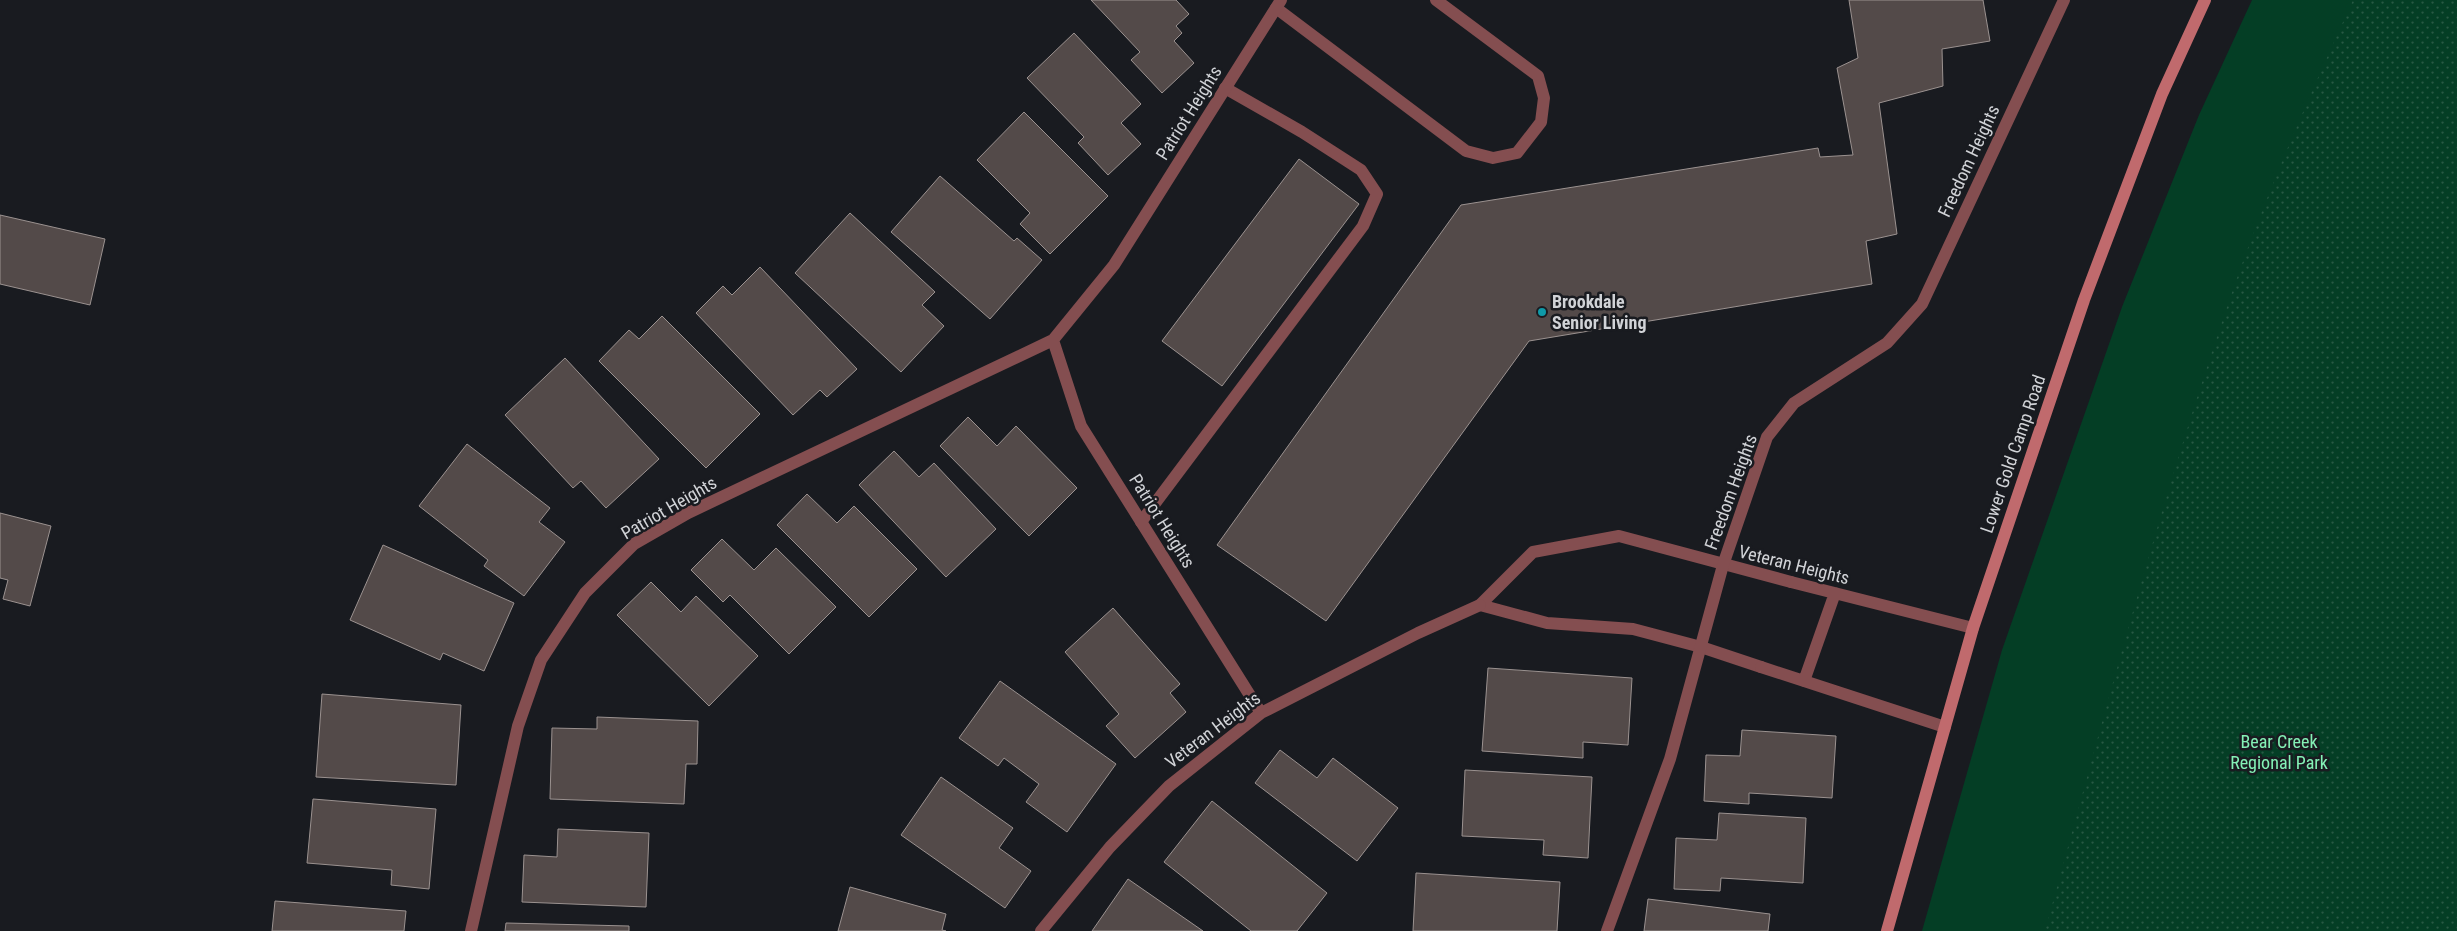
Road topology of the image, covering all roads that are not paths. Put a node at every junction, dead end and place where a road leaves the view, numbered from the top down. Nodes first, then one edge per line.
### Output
1 (1436, 0) edge
2 (2064, 0) edge
3 (2205, 0) edge
4 (1278, 4) edge
5 (1225, 88) junction
6 (1053, 340) junction
7 (1141, 522) junction
8 (1723, 565) junction
9 (1835, 593) junction
10 (1480, 604) junction
11 (1973, 628) junction
12 (1701, 647) junction
13 (1804, 681) junction
14 (1261, 713) junction
15 (1945, 727) junction
16 (470, 931) edge
17 (1041, 931) edge
18 (1607, 931) edge
19 (1887, 931) edge

1 - 4 street
2 - 8 street, Freedom Heights
3 - 11 street, Lower Gold Camp Road
4 - 5 street, Patriot Heights
5 - 6 street, Patriot Heights
5 - 7 street
6 - 7 street, Patriot Heights
6 - 16 street, Patriot Heights
7 - 14 street, Patriot Heights
8 - 9 street, Veteran Heights
8 - 10 street, Veteran Heights
8 - 12 street, Freedom Heights
9 - 11 street, Veteran Heights
9 - 13 street
10 - 12 street
10 - 14 street, Veteran Heights
11 - 15 street, Lower Gold Camp Road
12 - 13 street
12 - 18 street, Freedom Heights
13 - 15 street
14 - 17 street, Veteran Heights
15 - 19 street, Lower Gold Camp Road

